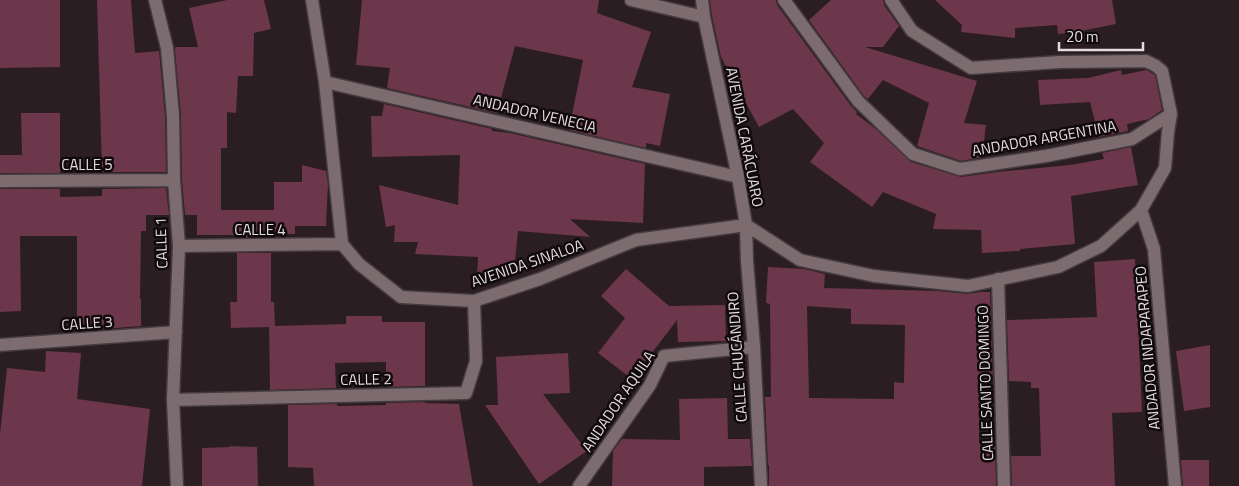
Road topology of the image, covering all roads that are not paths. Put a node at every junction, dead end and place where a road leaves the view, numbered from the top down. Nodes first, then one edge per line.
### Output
1 (155, 0) edge
2 (312, 0) edge
3 (632, 0) edge
4 (702, 0) edge
5 (784, 0) edge
6 (891, 0) edge
7 (704, 17) junction
8 (325, 82) junction
9 (1171, 114) junction
10 (738, 177) junction
11 (174, 180) junction
12 (0, 181) edge
13 (1141, 210) junction
14 (746, 225) junction
15 (342, 244) junction
16 (179, 246) junction
17 (998, 279) junction
18 (474, 301) junction
19 (176, 332) junction
20 (0, 346) edge
21 (754, 347) junction
22 (173, 400) junction
23 (177, 486) edge
24 (579, 486) edge
25 (761, 486) edge
26 (1004, 486) edge
27 (1175, 486) edge

1 - 11 street, CALLE 1
2 - 8 street
3 - 7 street
4 - 7 street, AVENIDA CARÁCUARO
5 - 9 street, ANDADOR ARGENTINA
6 - 9 street
7 - 10 street, AVENIDA CARÁCUARO
8 - 10 street, ANDADOR VENECIA
8 - 15 street
9 - 13 street, AVENIDA CARÁCUARO
10 - 14 street, AVENIDA CARÁCUARO
11 - 12 street, CALLE 5
11 - 16 street, CALLE 1
13 - 17 street, AVENIDA CARÁCUARO
13 - 27 street, ANDADOR INDAPARAPEO
14 - 17 street, AVENIDA CARÁCUARO
14 - 18 street, AVENIDA SINALOA
14 - 21 street, CALLE CHUCÁNDIRO
15 - 16 street, CALLE 4
15 - 18 street, AVENIDA SINALOA
16 - 19 street, CALLE 1
17 - 26 street, CALLE SANTO DOMINGO
18 - 22 street, CALLE 2
19 - 20 street, CALLE 3
19 - 22 street, CALLE 1
21 - 24 street, ANDADOR AQUILA
21 - 25 street, CALLE CHUCÁNDIRO
22 - 23 street, CALLE 1

